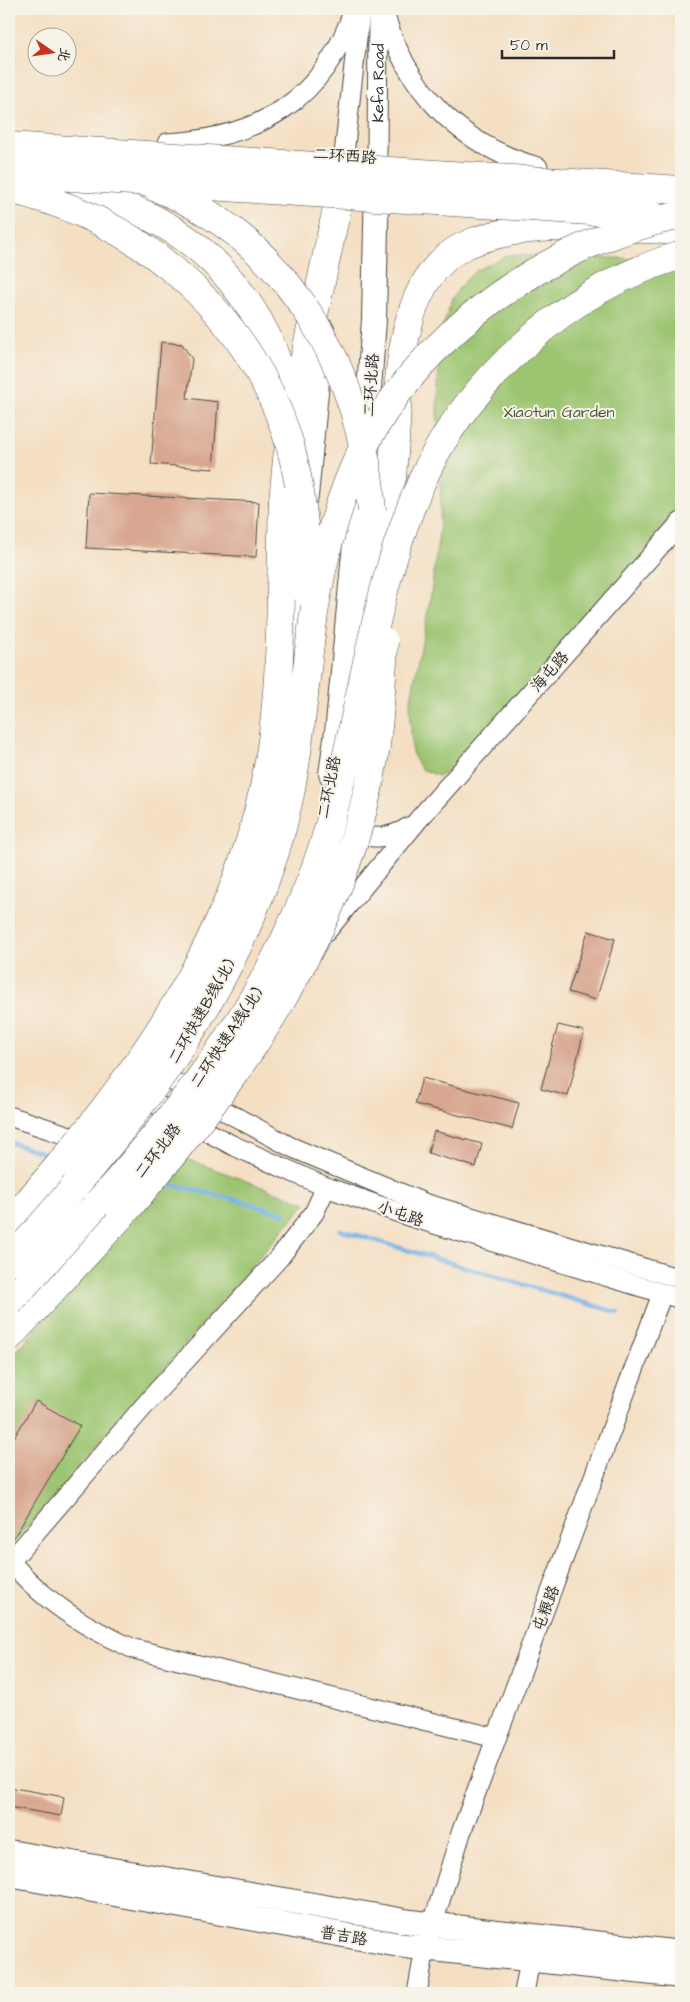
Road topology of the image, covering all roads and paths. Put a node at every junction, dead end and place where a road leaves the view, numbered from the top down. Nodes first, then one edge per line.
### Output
1 (354, 9) edge
2 (360, 9) edge
3 (378, 9) edge
4 (383, 9) edge
5 (9, 132) edge
6 (167, 143) junction
7 (9, 146) edge
8 (9, 153) edge
9 (344, 154) junction
10 (377, 157) junction
11 (538, 167) junction
12 (9, 173) edge
13 (681, 176) edge
14 (9, 188) edge
15 (56, 190) junction
16 (681, 190) edge
17 (337, 208) junction
18 (377, 211) junction
19 (681, 216) edge
20 (628, 228) junction
21 (681, 231) edge
22 (681, 255) edge
23 (290, 435) junction
24 (681, 522) edge
25 (302, 714) junction
26 (353, 721) junction
27 (328, 795) junction
28 (418, 820) junction
29 (151, 1068) junction
30 (134, 1093) junction
31 (199, 1093) junction
32 (9, 1116) edge
33 (181, 1119) junction
34 (94, 1144) junction
35 (326, 1187) junction
36 (9, 1224) edge
37 (9, 1242) edge
38 (9, 1262) edge
39 (681, 1279) edge
40 (662, 1294) junction
41 (681, 1299) edge
42 (9, 1303) edge
43 (9, 1323) edge
44 (9, 1337) edge
45 (9, 1562) edge
46 (496, 1738) junction
47 (9, 1852) edge
48 (9, 1876) edge
49 (432, 1925) junction
50 (425, 1949) junction
51 (681, 1953) edge
52 (530, 1960) junction
53 (681, 1976) edge
54 (418, 1993) edge
55 (524, 1993) edge

1 - 6 street
2 - 9 street, Kefa Road
3 - 10 street, Kefa Road
4 - 11 street
5 - 6 main road, 二环西路
6 - 9 main road, 二环西路
7 - 16 highway, bridge
8 - 26 highway, bridge
9 - 10 main road, 二环西路
9 - 17 main road
10 - 11 main road, 二环西路
10 - 18 main road, 二环北路
11 - 13 main road, 二环西路
12 - 19 highway, bridge
14 - 15 main road
14 - 25 highway, bridge
15 - 17 main road
15 - 23 highway
17 - 18 main road
17 - 23 highway
17 - 29 main road
18 - 21 main road
18 - 27 main road, 二环北路
19 - 20 highway, bridge
20 - 21 highway
20 - 25 highway, bridge
20 - 44 highway, bridge
22 - 26 highway, bridge
23 - 36 highway, bridge
24 - 28 street, 海屯路
25 - 38 highway, 二环快速B线(北), bridge
26 - 42 highway, 二环快速A线(北), bridge
27 - 28 street
27 - 31 main road, 二环北路
28 - 31 street
29 - 30 main road
29 - 31 street, 小屯路
30 - 33 street, 小屯路
30 - 34 main road
31 - 33 main road, 二环北路
31 - 39 street, 小屯路
32 - 34 street
33 - 35 street, 小屯路
33 - 43 main road, 二环北路
34 - 37 main road
35 - 40 street, 小屯路
35 - 45 street
40 - 41 street, 小屯路
40 - 46 street, 屯粮路
45 - 46 street
46 - 49 street, 屯粮路
47 - 49 main road, 普吉路
48 - 50 main road, 普吉路
49 - 50 street, 屯粮路
49 - 51 main road, 普吉路
50 - 52 main road, 普吉路
50 - 54 street
52 - 53 main road, 普吉路
52 - 55 street

